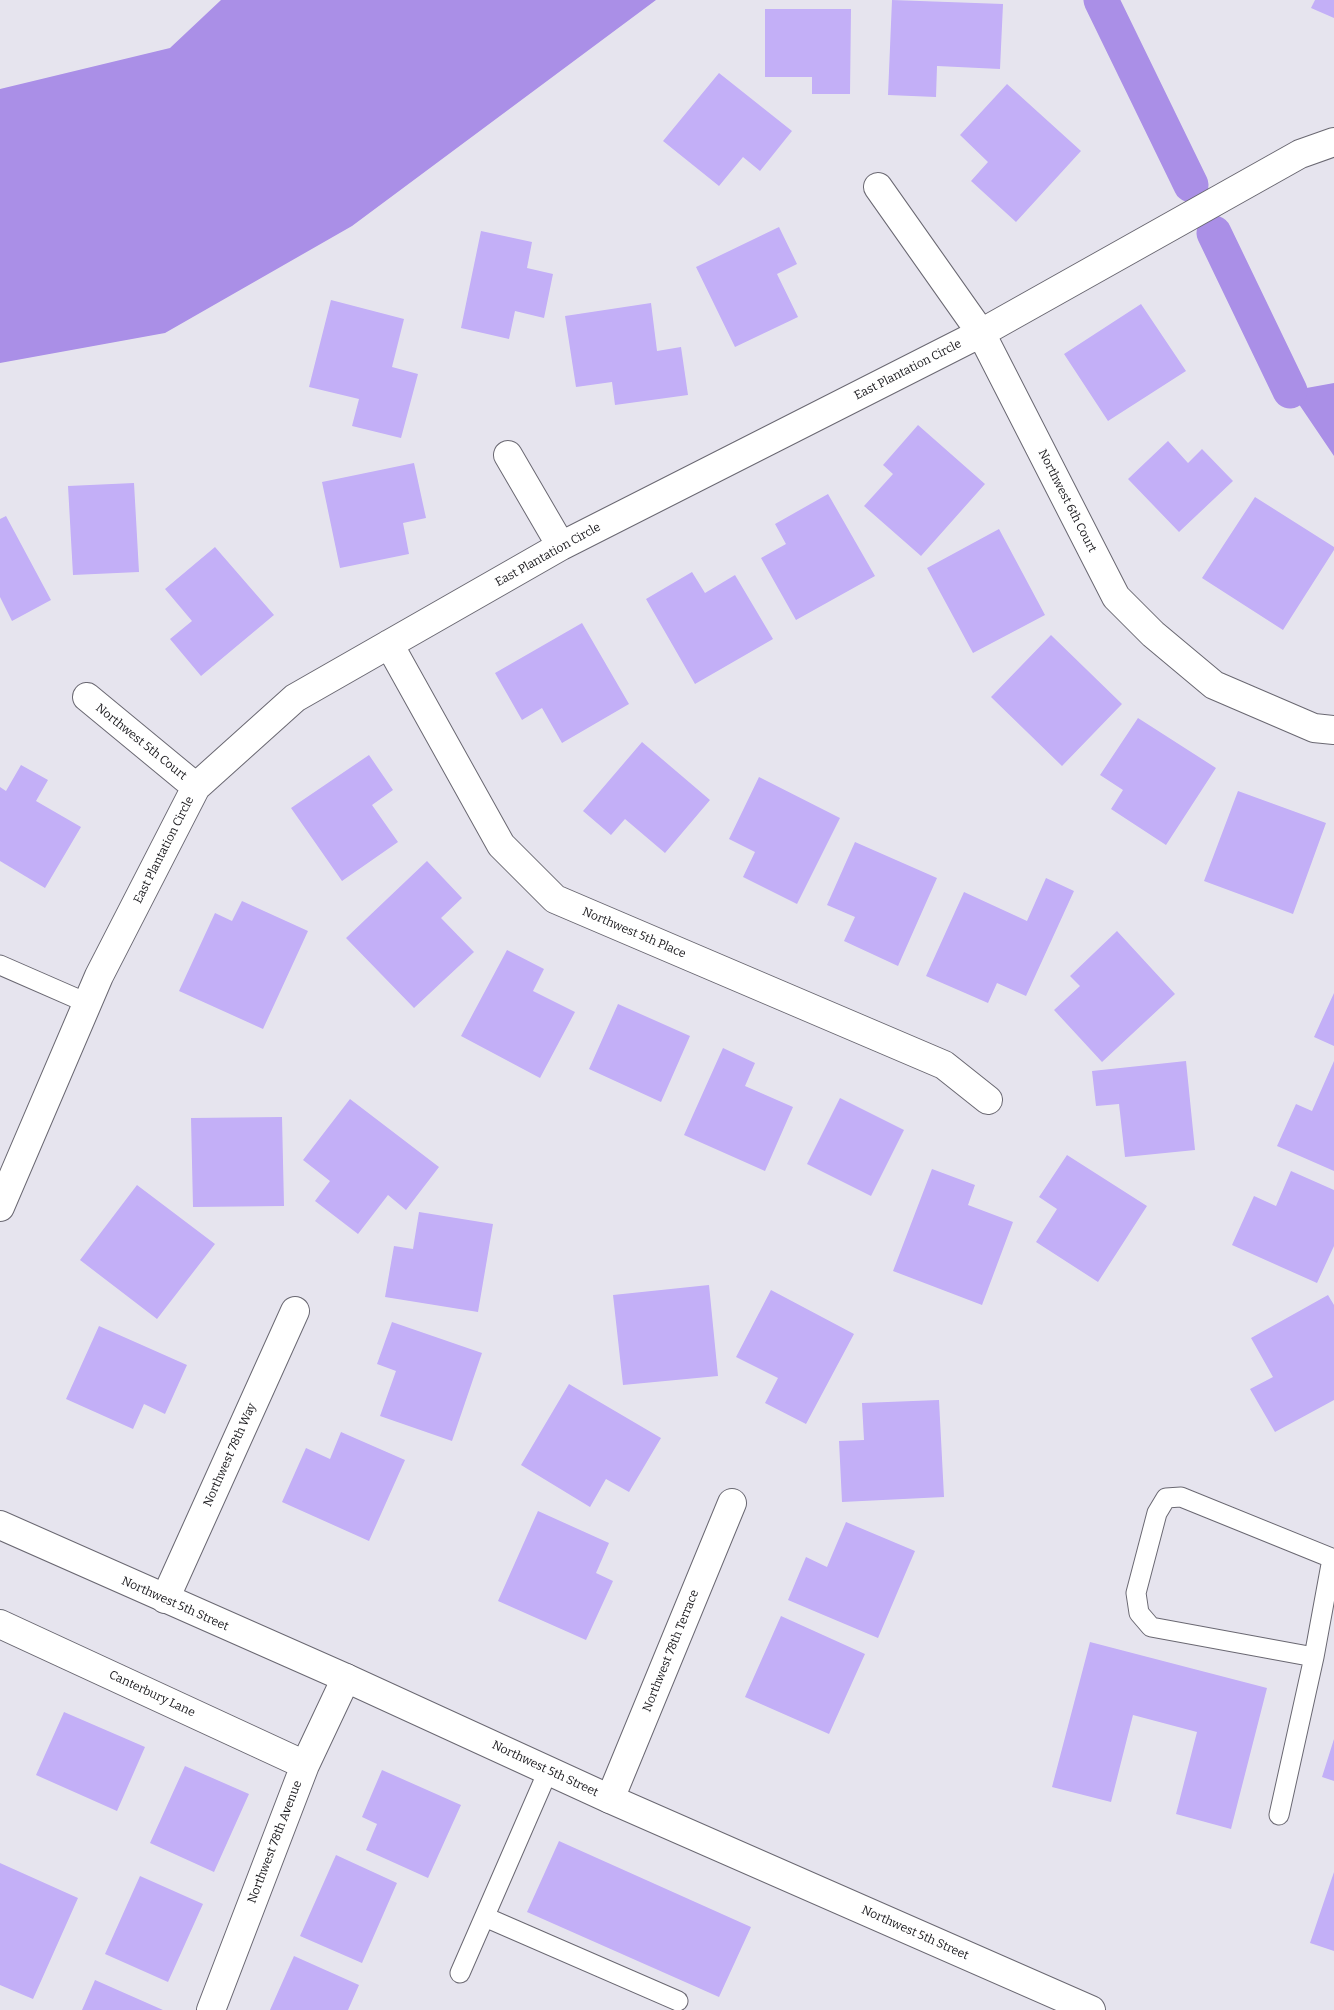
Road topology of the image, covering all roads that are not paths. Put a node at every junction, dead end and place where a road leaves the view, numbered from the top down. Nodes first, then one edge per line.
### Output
1 (1334, 142) edge
2 (878, 187) dead end
3 (980, 333) junction
4 (508, 454) dead end
5 (561, 546) junction
6 (390, 644) junction
7 (87, 697) dead end
8 (1334, 730) edge
9 (196, 787) junction
10 (0, 965) edge
11 (87, 1003) junction
12 (988, 1100) dead end
13 (0, 1207) edge
14 (295, 1311) dead end
15 (732, 1503) dead end
16 (0, 1526) edge
17 (1333, 1559) edge
18 (165, 1600) junction
19 (0, 1624) edge
20 (1314, 1657) junction
21 (346, 1678) junction
22 (305, 1765) junction
23 (548, 1771) junction
24 (610, 1799) junction
25 (1279, 1815) dead end
26 (485, 1917) junction
27 (460, 1973) dead end
28 (678, 2001) dead end
29 (212, 2010) edge
30 (1091, 2010) edge

1 - 3 street, East Plantation Circle
2 - 3 street, Northwest 6th Court
3 - 5 street, East Plantation Circle
3 - 8 street, Northwest 6th Court
4 - 5 street
5 - 6 street, East Plantation Circle
6 - 9 street, East Plantation Circle
6 - 12 street, Northwest 5th Place
7 - 9 street, Northwest 5th Court
9 - 11 street, East Plantation Circle
10 - 11 lane
11 - 13 street, East Plantation Circle
14 - 18 street, Northwest 78th Way
15 - 24 street, Northwest 78th Terrace
16 - 18 street, Northwest 5th Street
17 - 20 lane
17 - 20 lane
18 - 21 street, Northwest 5th Street
19 - 22 street, Canterbury Lane
20 - 25 lane
21 - 22 street, Northwest 78th Avenue
21 - 23 street, Northwest 5th Street
22 - 29 street, Northwest 78th Avenue
23 - 24 street, Northwest 5th Street
23 - 26 lane
24 - 30 street, Northwest 5th Street
26 - 27 lane
26 - 28 lane

